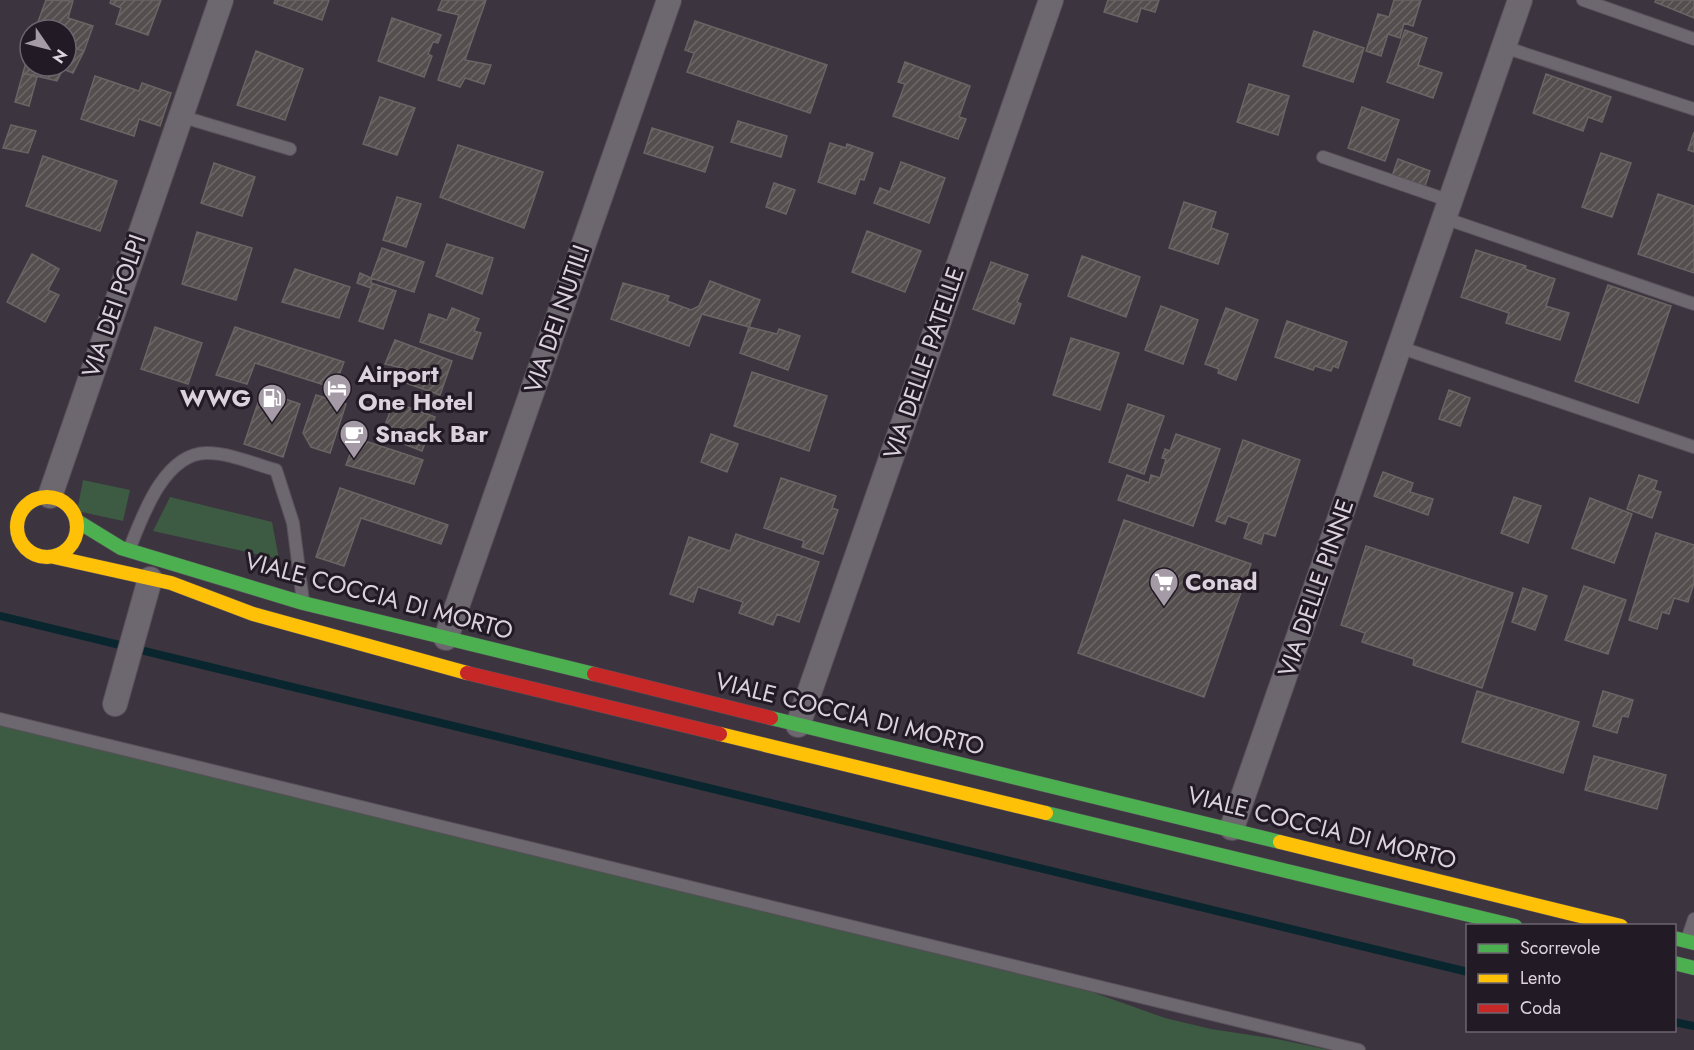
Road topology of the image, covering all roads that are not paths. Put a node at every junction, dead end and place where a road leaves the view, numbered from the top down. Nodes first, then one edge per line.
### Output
1 (221, 0) edge
2 (669, 0) edge
3 (1051, 0) edge
4 (1520, 0) edge
5 (1583, 0) edge
6 (1694, 39) edge
7 (1504, 47) junction
8 (1694, 109) edge
9 (180, 116) junction
10 (290, 149) dead end
11 (1323, 158) dead end
12 (1447, 210) junction
13 (1694, 304) edge
14 (1399, 347) junction
15 (1694, 447) edge
16 (50, 496) junction
17 (26, 506) junction
18 (9, 507) dead end
19 (77, 521) junction
20 (129, 551) junction
21 (54, 557) junction
22 (150, 579) junction
23 (303, 603) junction
24 (446, 638) junction
25 (115, 704) dead end
26 (0, 719) edge
27 (798, 725) junction
28 (1232, 828) junction
29 (1694, 919) edge
30 (1507, 924) edge
31 (1613, 924) edge
32 (1685, 941) edge
33 (1676, 964) edge
34 (1694, 968) edge
35 (1359, 1050) edge

1 - 9 street, VIA DEI POLPI
2 - 24 street, VIA DEI NUTILI
3 - 27 street, VIA DELLE PATELLE
4 - 7 street, VIA DELLE PINNE
5 - 6 lane
7 - 8 lane
7 - 12 street, VIA DELLE PINNE
9 - 10 lane
9 - 16 street, VIA DEI POLPI
11 - 12 lane
12 - 13 lane
12 - 14 street, VIA DELLE PINNE
14 - 15 lane
14 - 28 street, VIA DELLE PINNE
16 - 17 street
16 - 19 street
17 - 18 street
17 - 21 street
19 - 20 street, VIALE COCCIA DI MORTO
19 - 21 street
20 - 23 street, VIALE COCCIA DI MORTO
20 - 23 lane
21 - 22 street, VIALE COCCIA DI MORTO
22 - 25 street
22 - 30 street, VIALE COCCIA DI MORTO
23 - 24 street, VIALE COCCIA DI MORTO
24 - 27 street, VIALE COCCIA DI MORTO
26 - 35 lane
27 - 28 street, VIALE COCCIA DI MORTO
28 - 31 street, VIALE COCCIA DI MORTO
29 - 32 lane
33 - 34 street

